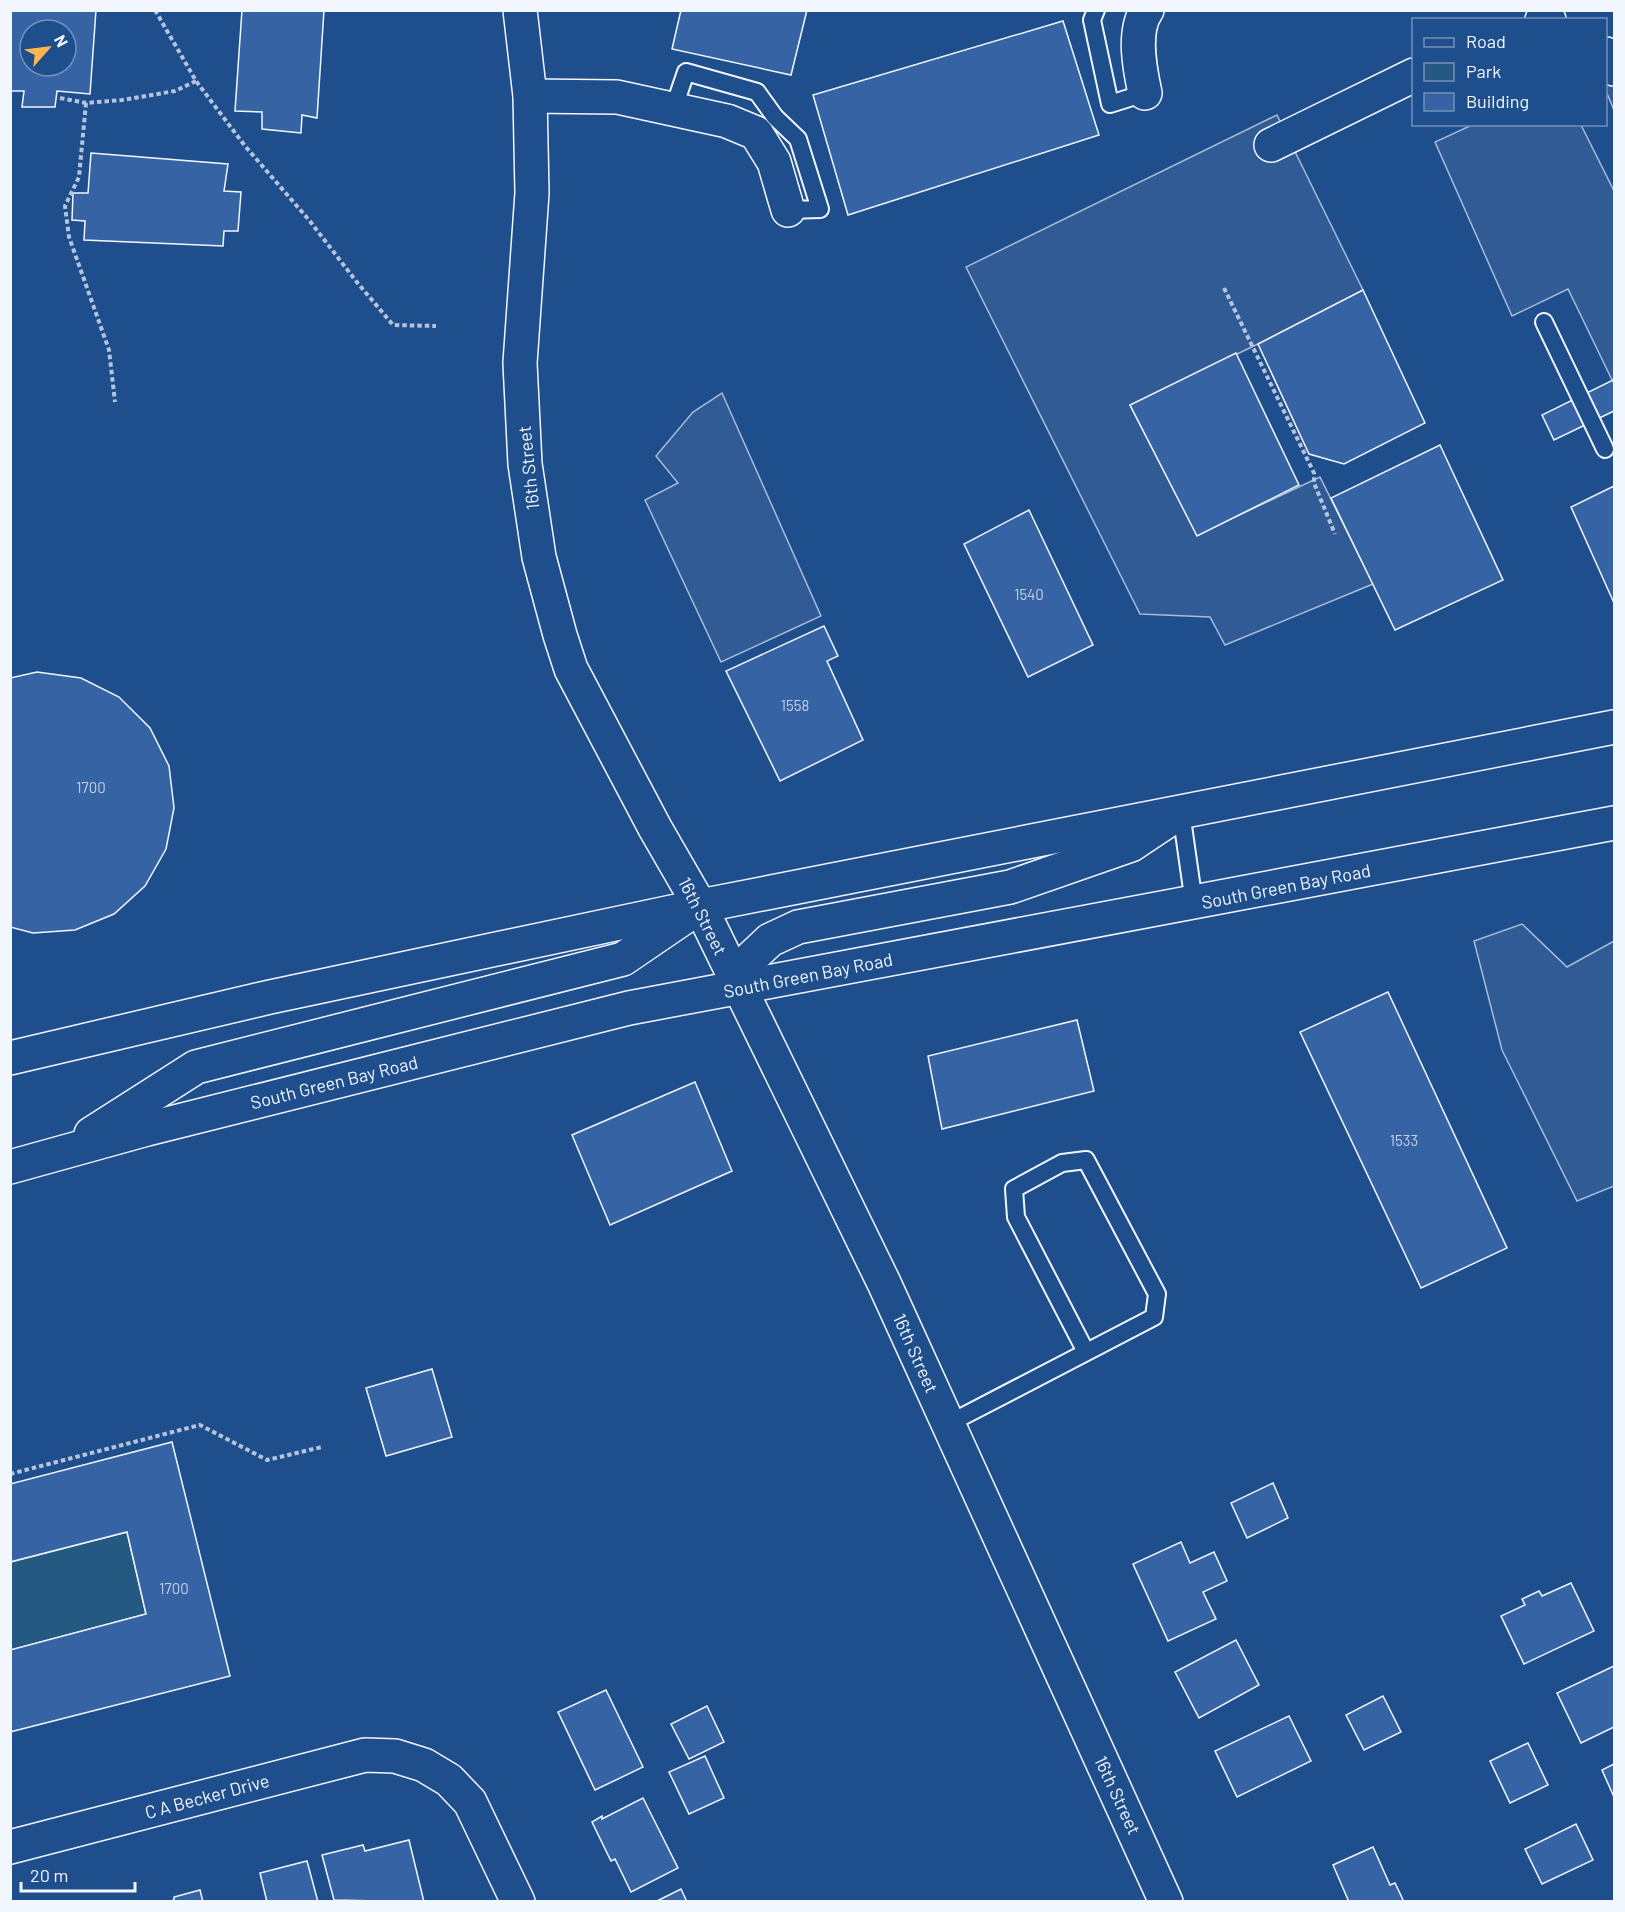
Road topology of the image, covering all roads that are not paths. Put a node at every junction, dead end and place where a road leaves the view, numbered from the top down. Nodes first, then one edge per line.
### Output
1 (520, 10) edge
2 (1096, 10) edge
3 (1147, 10) edge
4 (1412, 75) edge
5 (1145, 93) joint
6 (530, 96) junction
7 (1272, 145) dead end
8 (788, 210) dead end
9 (1545, 322) dead end
10 (1605, 449) dead end
11 (1614, 727) edge
12 (1181, 812) junction
13 (1614, 823) edge
14 (1194, 903) junction
15 (700, 906) junction
16 (740, 988) junction
17 (10, 1058) edge
18 (61, 1153) junction
19 (10, 1167) edge
20 (1086, 1352) junction
21 (948, 1424) junction
22 (10, 1847) edge
23 (518, 1902) edge
24 (1166, 1902) edge

1 - 6 main road, 16th Street
2 - 5 lane
3 - 5 main road
4 - 7 main road
6 - 8 main road
6 - 15 main road, 16th Street
9 - 10 lane
11 - 12 main road
12 - 14 lane
12 - 15 main road
12 - 16 main road
13 - 14 main road, South Green Bay Road
14 - 16 main road, South Green Bay Road
15 - 16 main road, 16th Street
15 - 17 main road
15 - 18 main road
16 - 18 main road, South Green Bay Road
16 - 21 main road, 16th Street
18 - 19 main road, South Green Bay Road
20 - 20 lane
20 - 21 lane
21 - 24 main road, 16th Street
22 - 23 main road, C A Becker Drive

